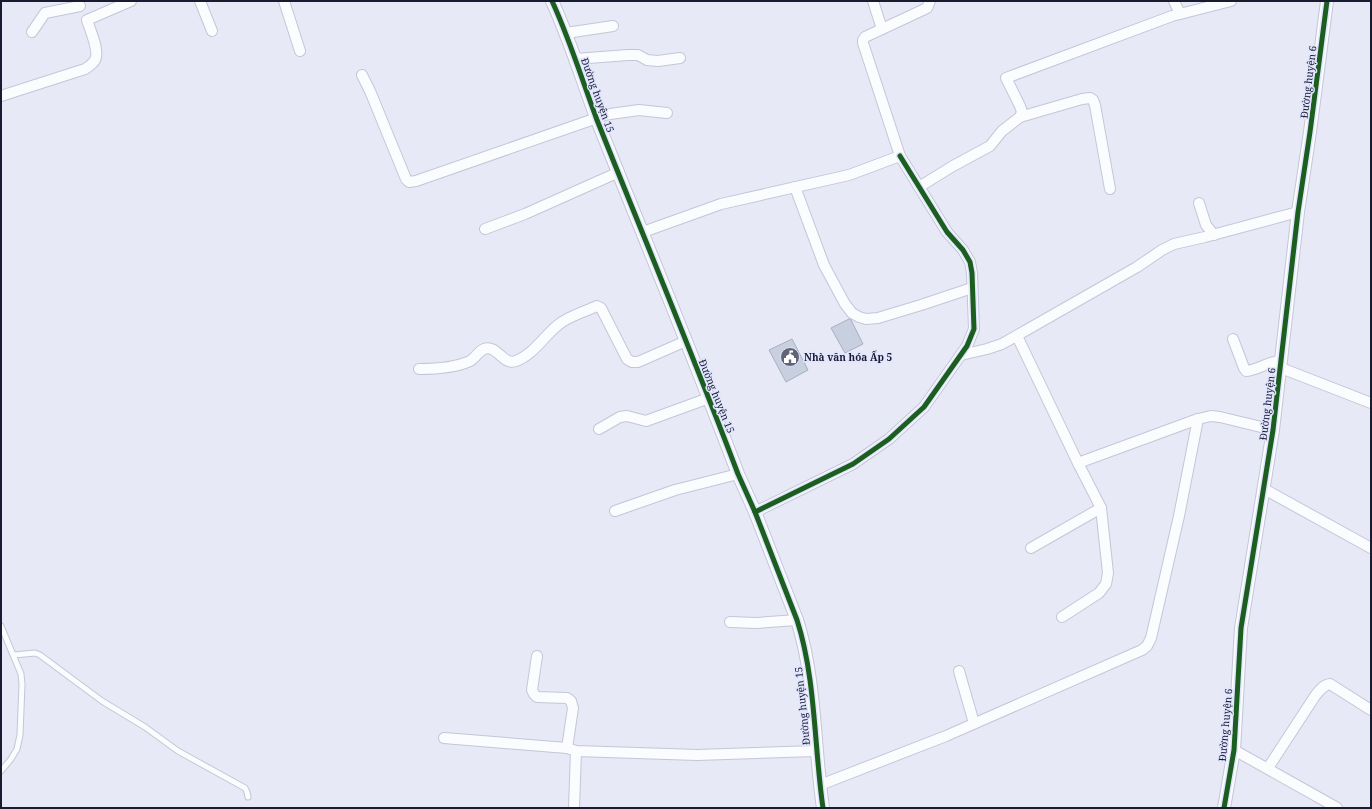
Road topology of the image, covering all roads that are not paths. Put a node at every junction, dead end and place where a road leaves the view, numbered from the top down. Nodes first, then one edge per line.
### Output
1 (131, 1) edge
2 (200, 1) edge
3 (284, 1) edge
4 (552, 1) edge
5 (873, 1) edge
6 (930, 1) edge
7 (1174, 1) edge
8 (1227, 1) edge
9 (1328, 1) edge
10 (79, 4) edge
11 (1180, 14) junction
12 (87, 20) junction
13 (613, 26) dead end
14 (882, 30) junction
15 (212, 31) dead end
16 (32, 32) dead end
17 (566, 33) junction
18 (300, 51) dead end
19 (680, 58) dead end
20 (576, 59) junction
21 (362, 75) dead end
22 (1, 96) edge
23 (667, 113) dead end
24 (1020, 116) junction
25 (596, 117) junction
26 (900, 156) junction
27 (619, 172) junction
28 (795, 187) junction
29 (919, 187) junction
30 (1110, 190) dead end
31 (1199, 203) dead end
32 (1298, 212) junction
33 (485, 229) dead end
34 (643, 232) junction
35 (1214, 235) junction
36 (972, 288) junction
37 (1017, 336) junction
38 (1233, 339) dead end
39 (686, 341) junction
40 (961, 355) junction
41 (1281, 365) junction
42 (419, 369) dead end
43 (709, 398) junction
44 (1371, 403) edge
45 (1198, 419) junction
46 (599, 429) dead end
47 (1273, 430) junction
48 (1078, 463) junction
49 (738, 474) junction
50 (1264, 489) junction
51 (1101, 508) junction
52 (615, 511) dead end
53 (755, 512) junction
54 (1031, 548) dead end
55 (1371, 548) edge
56 (1062, 617) dead end
57 (797, 620) junction
58 (730, 622) dead end
59 (1, 626) edge
60 (14, 655) junction
61 (537, 656) dead end
62 (959, 671) dead end
63 (1371, 710) edge
64 (974, 723) junction
65 (444, 738) dead end
66 (571, 750) junction
67 (1234, 750) junction
68 (816, 751) junction
69 (1268, 768) junction
70 (1, 771) edge
71 (820, 785) junction
72 (248, 797) dead end
73 (574, 808) edge
74 (823, 808) edge
75 (1224, 808) edge
76 (1336, 808) edge

1 - 12 street
2 - 15 street
3 - 18 street
4 - 17 street, Đường huyện 15
5 - 14 street
6 - 14 street
7 - 11 street
8 - 11 street
9 - 32 street, Đường huyện 6
10 - 12 street
10 - 16 street
11 - 24 street
12 - 22 street
13 - 17 street
14 - 26 street
17 - 20 street, Đường huyện 15
19 - 20 street
20 - 25 street, Đường huyện 15
21 - 25 street
23 - 25 street
24 - 29 street
24 - 30 street
25 - 27 street, Đường huyện 15
26 - 28 street
26 - 29 street
27 - 33 street
27 - 34 street, Đường huyện 15
28 - 34 street
28 - 36 street
29 - 36 street
31 - 35 street
32 - 35 street
32 - 41 street, Đường huyện 6
34 - 39 street, Đường huyện 15
35 - 37 street
36 - 40 street
37 - 40 street
37 - 48 street
38 - 41 street
39 - 42 street
39 - 43 street, Đường huyện 15
40 - 53 street
41 - 44 street
41 - 47 street, Đường huyện 6
43 - 46 street
43 - 49 street, Đường huyện 15
45 - 47 street
45 - 48 street
45 - 64 street
47 - 50 street, Đường huyện 6
48 - 51 street
49 - 52 street
49 - 53 street, Đường huyện 15
50 - 55 street
50 - 67 street, Đường huyện 6
51 - 54 street
51 - 56 street
53 - 57 street, Đường huyện 15
57 - 58 street
57 - 68 street, Đường huyện 15
59 - 60 lane
60 - 70 lane
60 - 72 lane
61 - 66 street
62 - 64 street
63 - 69 street
64 - 71 street
65 - 66 street
66 - 68 street
66 - 73 street
67 - 69 street
67 - 75 street, Đường huyện 6
68 - 71 street, Đường huyện 15
69 - 76 street
71 - 74 street, Đường huyện 15

